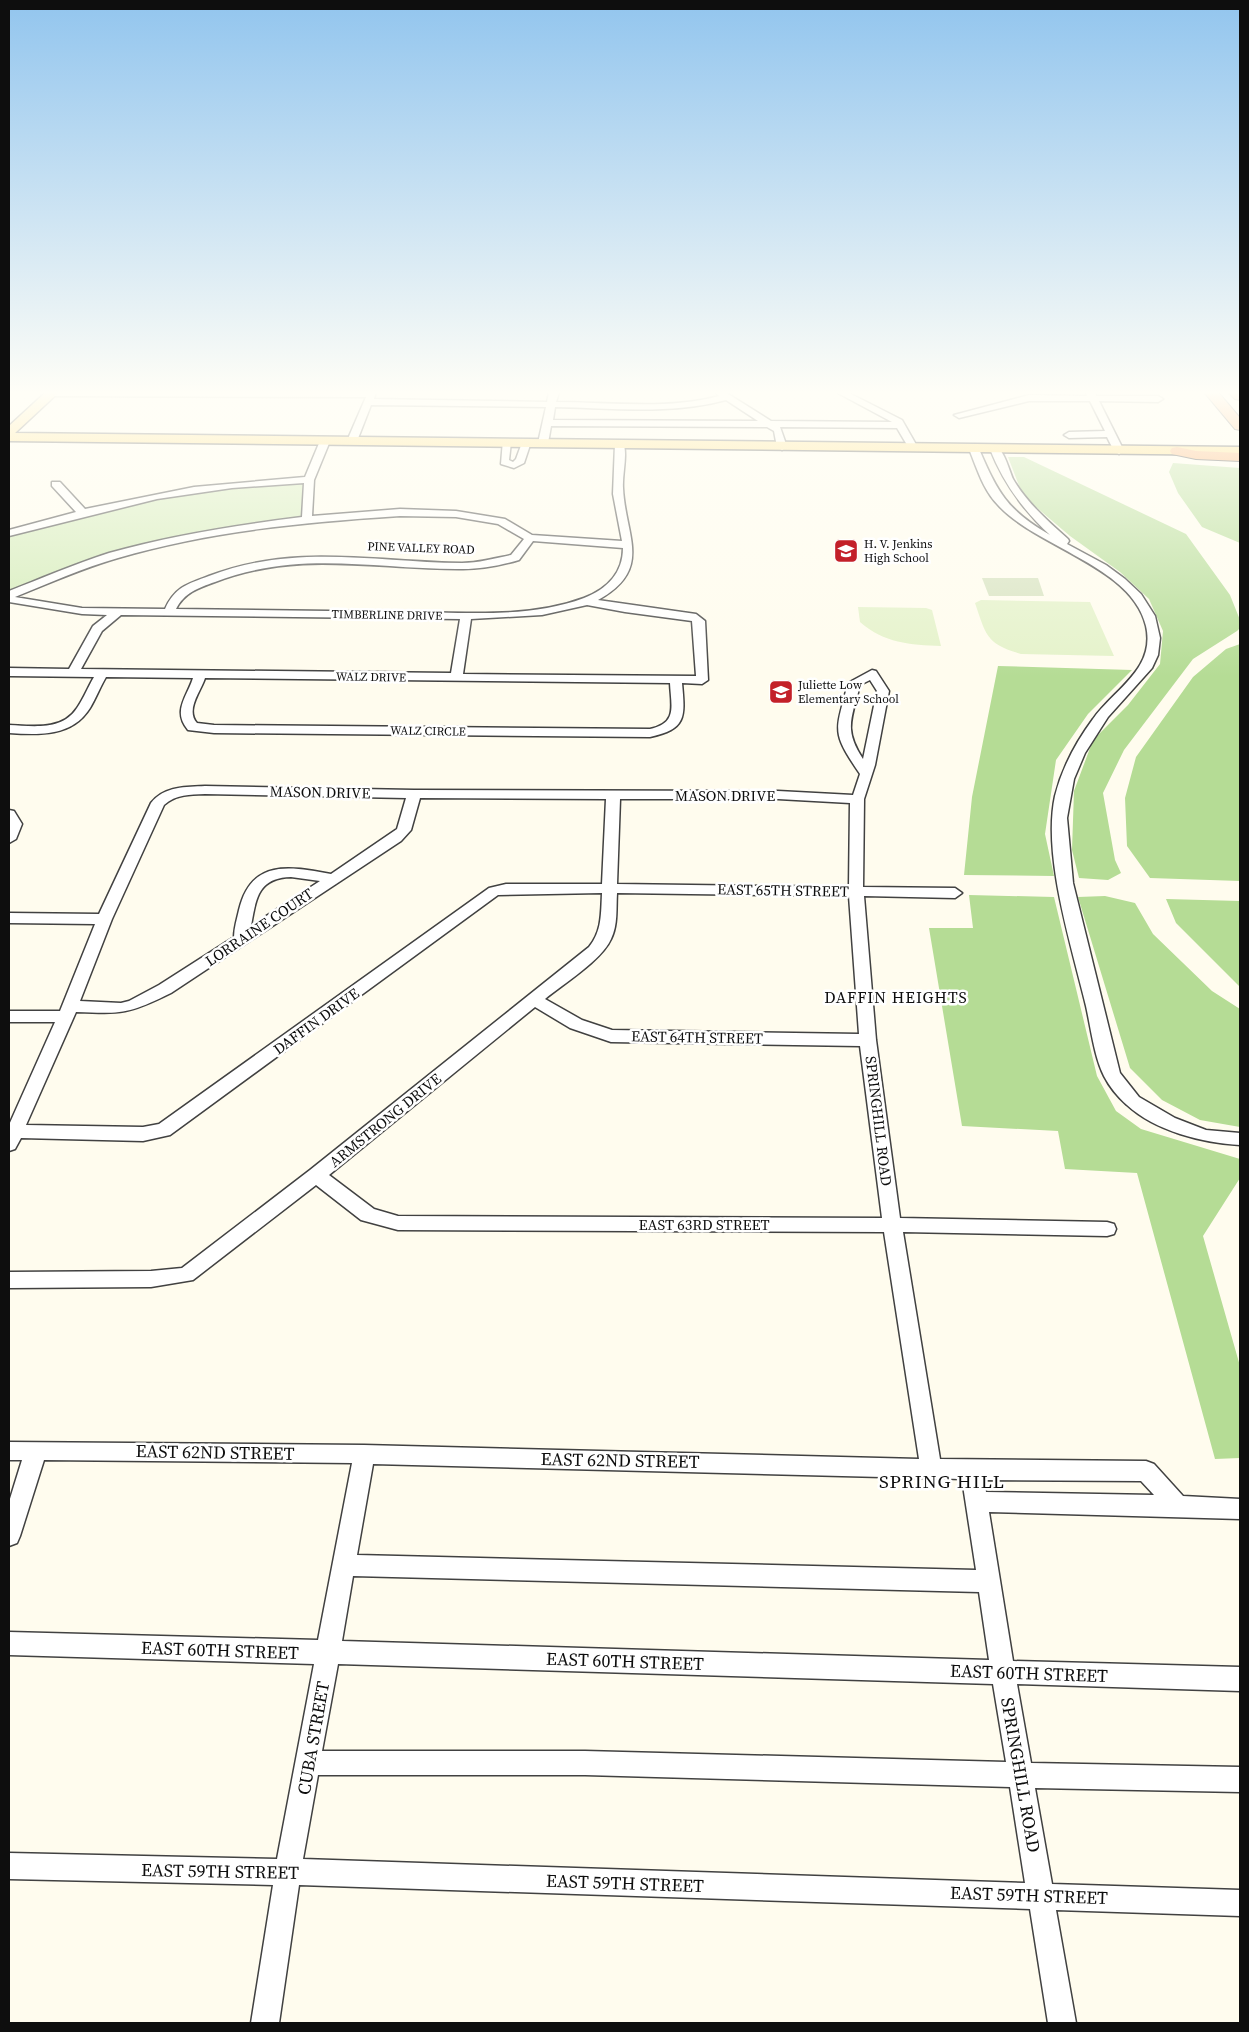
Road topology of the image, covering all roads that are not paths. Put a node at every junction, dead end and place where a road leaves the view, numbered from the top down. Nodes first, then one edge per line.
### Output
1 (59, 487) edge
2 (220, 487) edge
3 (309, 487) edge
4 (618, 487) edge
5 (992, 487) edge
6 (1011, 487) edge
7 (82, 512) junction
8 (307, 520) junction
9 (9, 533) edge
10 (530, 538) junction
11 (628, 545) junction
12 (1076, 553) junction
13 (9, 597) edge
14 (586, 601) junction
15 (119, 611) junction
16 (168, 612) junction
17 (466, 616) junction
18 (9, 672) edge
19 (72, 672) junction
20 (102, 674) junction
21 (200, 675) junction
22 (456, 678) junction
23 (676, 680) junction
24 (9, 729) edge
25 (866, 773) junction
26 (414, 794) junction
27 (613, 794) junction
28 (857, 799) junction
29 (9, 814) edge
30 (9, 839) edge
31 (332, 879) junction
32 (610, 888) junction
33 (856, 891) junction
34 (956, 893) dead end
35 (9, 918) edge
36 (104, 919) junction
37 (244, 939) junction
38 (535, 1000) junction
39 (67, 1012) junction
40 (9, 1016) edge
41 (868, 1040) junction
42 (12, 1137) edge
43 (1240, 1139) edge
44 (316, 1175) junction
45 (892, 1224) junction
46 (1107, 1228) dead end
47 (9, 1280) edge
48 (36, 1450) junction
49 (9, 1451) edge
50 (364, 1454) junction
51 (931, 1468) junction
52 (971, 1468) junction
53 (976, 1502) junction
54 (1178, 1506) junction
55 (1240, 1509) edge
56 (9, 1536) edge
57 (344, 1565) junction
58 (988, 1581) junction
59 (9, 1643) edge
60 (328, 1653) junction
61 (1003, 1672) junction
62 (1240, 1679) edge
63 (308, 1763) junction
64 (1021, 1776) junction
65 (1240, 1779) edge
66 (9, 1866) edge
67 (288, 1872) junction
68 (1042, 1896) junction
69 (1240, 1903) edge
70 (265, 2023) edge
71 (1062, 2023) edge

1 - 7 street
2 - 7 street
3 - 8 street
4 - 11 street, TIMBERLINE DRIVE
5 - 12 street
6 - 12 street
7 - 9 street
8 - 10 street
8 - 13 street
10 - 11 street
10 - 16 street, PINE VALLEY ROAD
11 - 14 street, TIMBERLINE DRIVE
12 - 43 street
13 - 15 street, TIMBERLINE DRIVE
14 - 17 street, TIMBERLINE DRIVE
14 - 23 street, WALZ DRIVE
15 - 16 street, TIMBERLINE DRIVE
15 - 19 street
16 - 17 street, TIMBERLINE DRIVE
17 - 22 street
18 - 19 street, WALZ DRIVE
19 - 20 street, WALZ DRIVE
20 - 21 street, WALZ DRIVE
20 - 24 street
21 - 22 street, WALZ DRIVE
21 - 23 street, WALZ CIRCLE
22 - 23 street, WALZ DRIVE
25 - 25 street, SPRINGHILL ROAD
25 - 28 street, SPRINGHILL ROAD
26 - 27 street, MASON DRIVE
26 - 31 street, LORRAINE COURT
26 - 36 street, MASON DRIVE
27 - 28 street, MASON DRIVE
27 - 32 street, ARMSTRONG DRIVE
28 - 33 street, SPRINGHILL ROAD
29 - 30 street
31 - 37 street, LORRAINE COURT
31 - 37 street
32 - 33 street, EAST 65TH STREET
32 - 38 street, ARMSTRONG DRIVE
32 - 42 street, DAFFIN DRIVE
33 - 34 street, EAST 65TH STREET
33 - 41 street, SPRINGHILL ROAD
35 - 36 street
36 - 39 street, MASON DRIVE
37 - 39 street, LORRAINE COURT
38 - 41 street, EAST 64TH STREET
38 - 44 street, ARMSTRONG DRIVE
39 - 40 street, LORRAINE COURT
39 - 42 street, MASON DRIVE
41 - 45 street, SPRINGHILL ROAD
44 - 45 street, EAST 63RD STREET
44 - 47 street, ARMSTRONG DRIVE
45 - 46 street, EAST 63RD STREET
45 - 51 street, SPRINGHILL ROAD
48 - 49 street, EAST 62ND STREET
48 - 50 street, EAST 62ND STREET
48 - 56 street
50 - 51 street, EAST 62ND STREET
50 - 57 street, CUBA STREET
51 - 52 street, EAST 62ND STREET
52 - 53 street, SPRINGHILL ROAD
52 - 54 street, EAST 62ND STREET
53 - 54 street
53 - 58 street, SPRINGHILL ROAD
54 - 55 street
57 - 58 street
57 - 60 street, CUBA STREET
58 - 61 street, SPRINGHILL ROAD
59 - 60 street, EAST 60TH STREET
60 - 61 street, EAST 60TH STREET
60 - 63 street, CUBA STREET
61 - 62 street, EAST 60TH STREET
61 - 64 street, SPRINGHILL ROAD
63 - 64 street
63 - 67 street, CUBA STREET
64 - 65 street
64 - 68 street, SPRINGHILL ROAD
66 - 67 street, EAST 59TH STREET
67 - 68 street, EAST 59TH STREET
67 - 70 street, CUBA STREET
68 - 69 street, EAST 59TH STREET
68 - 71 street, SPRINGHILL ROAD

